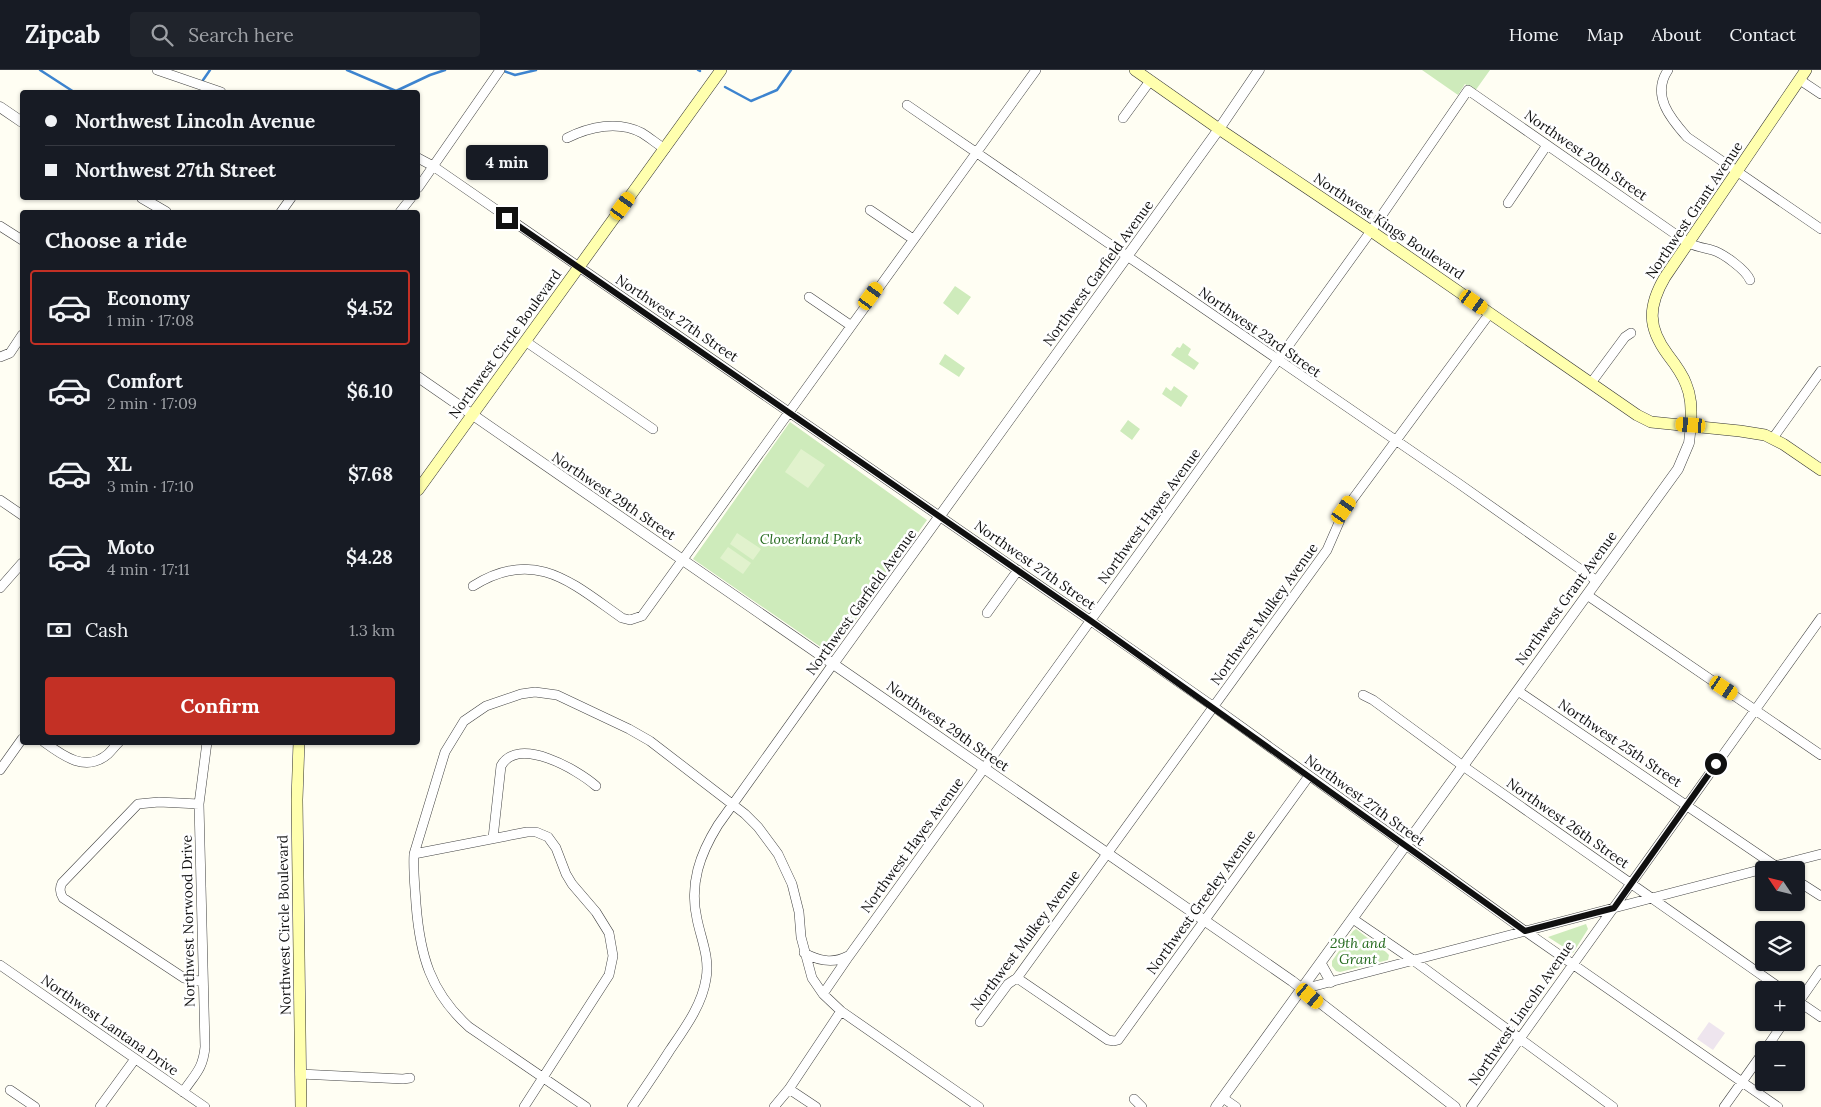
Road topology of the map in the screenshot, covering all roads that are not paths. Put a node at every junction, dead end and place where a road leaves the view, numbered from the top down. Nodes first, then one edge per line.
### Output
1 (157, 70) edge
2 (500, 70) edge
3 (721, 70) edge
4 (1036, 70) edge
5 (1135, 70) edge
6 (1259, 70) edge
7 (1668, 70) edge
8 (1803, 75) edge
9 (1150, 81) junction
10 (215, 90) edge
11 (1468, 90) joint
12 (1821, 94) edge
13 (907, 105) dead end
14 (0, 107) edge
15 (1123, 118) dead end
16 (20, 121) edge
17 (1219, 129) junction
18 (567, 138) dead end
19 (1547, 145) junction
20 (664, 149) junction
21 (976, 153) junction
22 (420, 159) edge
23 (433, 166) junction
24 (1737, 172) junction
25 (420, 185) edge
26 (145, 200) edge
27 (289, 200) edge
28 (409, 200) edge
29 (1508, 203) dead end
30 (163, 210) edge
31 (282, 210) edge
32 (402, 210) edge
33 (870, 210) dead end
34 (0, 226) edge
35 (1821, 229) edge
36 (1371, 231) junction
37 (20, 239) edge
38 (913, 239) junction
39 (1688, 243) junction
40 (1127, 256) junction
41 (579, 268) junction
42 (1750, 280) dead end
43 (809, 297) dead end
44 (1490, 313) junction
45 (850, 325) junction
46 (1630, 334) dead end
47 (20, 338) edge
48 (525, 341) junction
49 (0, 357) edge
50 (1278, 361) junction
51 (1821, 371) edge
52 (420, 379) edge
53 (1591, 383) junction
54 (789, 412) junction
55 (472, 414) junction
56 (1691, 425) junction
57 (653, 429) dead end
58 (1773, 438) junction
59 (1395, 441) junction
60 (1821, 470) edge
61 (420, 487) edge
62 (0, 500) edge
63 (20, 514) edge
64 (940, 516) junction
65 (683, 560) junction
66 (20, 565) edge
67 (1018, 570) junction
68 (1597, 581) junction
69 (473, 586) dead end
70 (0, 588) edge
71 (1587, 595) junction
72 (987, 613) dead end
73 (1821, 618) edge
74 (1091, 621) junction
75 (833, 664) junction
76 (1518, 691) junction
77 (1362, 695) dead end
78 (1214, 707) junction
79 (1755, 710) junction
80 (20, 742) edge
81 (48, 745) edge
82 (116, 745) edge
83 (207, 745) edge
84 (299, 745) edge
85 (1821, 755) edge
86 (1463, 766) junction
87 (984, 768) junction
88 (0, 770) edge
89 (1309, 776) junction
90 (596, 786) dead end
91 (199, 804) junction
92 (732, 804) junction
93 (1687, 805) junction
94 (493, 838) junction
95 (1405, 846) junction
96 (414, 854) junction
97 (1108, 854) junction
98 (1821, 854) edge
99 (1768, 861) edge
100 (1800, 861) edge
101 (1755, 873) edge
102 (1632, 884) junction
103 (1805, 886) edge
104 (1821, 896) edge
105 (1651, 898) junction
106 (1614, 908) junction
107 (1353, 919) junction
108 (1204, 921) junction
109 (1525, 931) junction
110 (804, 953) junction
111 (849, 956) junction
112 (1413, 960) junction
113 (1573, 963) junction
114 (1321, 964) junction
115 (0, 966) edge
116 (1821, 970) edge
117 (1018, 978) junction
118 (1770, 981) edge
119 (203, 982) junction
120 (1331, 982) junction
121 (1302, 989) junction
122 (1805, 991) edge
123 (823, 994) junction
124 (1805, 1007) edge
125 (841, 1012) junction
126 (1821, 1017) edge
127 (980, 1022) dead end
128 (1519, 1039) junction
129 (135, 1059) junction
130 (1755, 1064) edge
131 (300, 1074) junction
132 (410, 1078) dead end
133 (543, 1078) junction
134 (1742, 1082) junction
135 (789, 1089) junction
136 (10, 1090) dead end
137 (183, 1092) junction
138 (1223, 1098) junction
139 (1134, 1099) dead end
140 (35, 1107) edge
141 (100, 1107) edge
142 (205, 1107) edge
143 (301, 1107) edge
144 (524, 1107) edge
145 (586, 1107) edge
146 (632, 1107) edge
147 (774, 1107) edge
148 (816, 1107) edge
149 (979, 1107) edge
150 (1142, 1107) edge
151 (1216, 1107) edge
152 (1236, 1107) edge
153 (1455, 1107) edge
154 (1471, 1107) edge
155 (1612, 1107) edge
156 (1724, 1107) edge
157 (1778, 1107) edge

1 - 10 street
2 - 23 street
3 - 20 main road, Northwest Circle Boulevard
4 - 21 street
5 - 9 main road, Northwest Kings Boulevard
6 - 17 street, Northwest Garfield Avenue
7 - 24 street
8 - 12 street, Northwest Grant Avenue
8 - 24 main road, Northwest Grant Avenue
9 - 15 street
9 - 17 main road, Northwest Kings Boulevard
11 - 19 street, Northwest 20th Street
11 - 36 street, Northwest Hayes Avenue
13 - 21 street, Northwest 23rd Street
14 - 16 street
17 - 36 main road, Northwest Kings Boulevard
17 - 40 street, Northwest Garfield Avenue
18 - 20 street
19 - 29 street
19 - 39 street, Northwest 20th Street
20 - 41 main road, Northwest Circle Boulevard
21 - 38 street
21 - 40 street, Northwest 23rd Street
22 - 23 street, Northwest 27th Street
23 - 25 street
23 - 41 street, Northwest 27th Street
24 - 35 street
24 - 39 main road, Northwest Grant Avenue
26 - 30 street
27 - 31 street
28 - 32 street
33 - 38 street
34 - 37 street
36 - 44 main road, Northwest Kings Boulevard
36 - 50 street, Northwest Hayes Avenue
38 - 45 street
39 - 42 street, Northwest 20th Street
39 - 56 main road, Northwest Grant Avenue
40 - 50 street, Northwest 23rd Street
40 - 64 street, Northwest Garfield Avenue
41 - 48 main road, Northwest Circle Boulevard
41 - 54 street, Northwest 27th Street
43 - 45 street
44 - 53 main road, Northwest Kings Boulevard
44 - 59 street, Northwest Mulkey Avenue
45 - 54 street
46 - 53 street
47 - 49 street
48 - 55 main road, Northwest Circle Boulevard
48 - 57 street
50 - 59 street, Northwest 23rd Street
50 - 74 street, Northwest Hayes Avenue
51 - 58 street
52 - 55 street, Northwest 29th Street
53 - 56 main road, Northwest Kings Boulevard
54 - 64 street, Northwest 27th Street
54 - 65 street
55 - 61 main road, Northwest Circle Boulevard
55 - 65 street, Northwest 29th Street
56 - 58 main road, Northwest Kings Boulevard
56 - 68 street, Northwest Grant Avenue
58 - 60 main road, Northwest Kings Boulevard
59 - 68 street, Northwest 23rd Street
59 - 78 street, Northwest Mulkey Avenue
62 - 63 street
64 - 67 street, Northwest 27th Street
64 - 75 street, Northwest Garfield Avenue
65 - 69 street
65 - 75 street, Northwest 29th Street
66 - 70 street
67 - 72 street
67 - 74 street, Northwest 27th Street
68 - 71 street, Northwest Grant Avenue
71 - 76 street, Northwest Grant Avenue
71 - 79 street
73 - 79 street, Northwest Lincoln Avenue
74 - 78 street, Northwest 27th Street
74 - 87 street, Northwest Hayes Avenue
75 - 87 street, Northwest 29th Street
75 - 92 street, Northwest Garfield Avenue
76 - 86 street, Northwest Grant Avenue
76 - 93 street, Northwest 25th Street
77 - 86 street, Northwest 26th Street
78 - 89 street, Northwest 27th Street
78 - 97 street, Northwest Mulkey Avenue
79 - 85 street
79 - 93 street, Northwest Lincoln Avenue
80 - 88 street
81 - 82 street
83 - 91 street, Northwest Norwood Drive
84 - 131 main road, Northwest Circle Boulevard
86 - 95 street, Northwest Grant Avenue
86 - 102 street, Northwest 26th Street
87 - 97 street, Northwest 29th Street
87 - 111 street, Northwest Hayes Avenue
89 - 95 street, Northwest 27th Street
89 - 108 street, Northwest Greeley Avenue
90 - 94 street
91 - 119 street, Northwest Norwood Drive
91 - 119 street
92 - 96 street
92 - 110 street
92 - 146 street, Northwest Garfield Avenue
93 - 99 street, Northwest 25th Street
93 - 102 street, Northwest Lincoln Avenue
94 - 96 street
94 - 133 street
95 - 107 street, Northwest Grant Avenue
95 - 109 street, Northwest 27th Street
96 - 133 street
97 - 108 street, Northwest 29th Street
97 - 117 street, Northwest Mulkey Avenue
98 - 100 street
101 - 105 street
102 - 105 street, Northwest 26th Street
102 - 106 street, Northwest Lincoln Avenue
103 - 104 street
105 - 106 street
105 - 118 street, Northwest 26th Street
106 - 109 street
106 - 113 street, Northwest Lincoln Avenue
107 - 112 street
107 - 114 street, Northwest Grant Avenue
108 - 117 street, Northwest Greeley Avenue
108 - 121 street, Northwest 29th Street
109 - 112 street
109 - 113 street, Northwest 27th Street
110 - 111 street
110 - 123 street
111 - 123 street, Northwest Hayes Avenue
112 - 120 street
112 - 128 street
113 - 128 street, Northwest Lincoln Avenue
113 - 134 street, Northwest 27th Street
114 - 120 street
114 - 121 street, Northwest Grant Avenue
115 - 129 street, Northwest Lantana Drive
116 - 122 street
117 - 127 street, Northwest Mulkey Avenue
119 - 137 street, Northwest Norwood Drive
120 - 121 street
121 - 138 street, Northwest Grant Avenue
121 - 153 street, Northwest 29th Street
123 - 125 street
124 - 126 street
125 - 135 street
125 - 149 street
128 - 154 street, Northwest Lincoln Avenue
128 - 155 street
129 - 137 street, Northwest Lantana Drive
129 - 141 street
130 - 134 street
131 - 132 street
131 - 143 main road, Northwest Circle Boulevard
133 - 144 street
133 - 145 street
134 - 156 street
134 - 157 street, Northwest 27th Street
135 - 147 street
135 - 148 street
136 - 140 street
137 - 142 street, Northwest Lantana Drive
138 - 151 street, Northwest Grant Avenue
138 - 152 street
139 - 150 street

